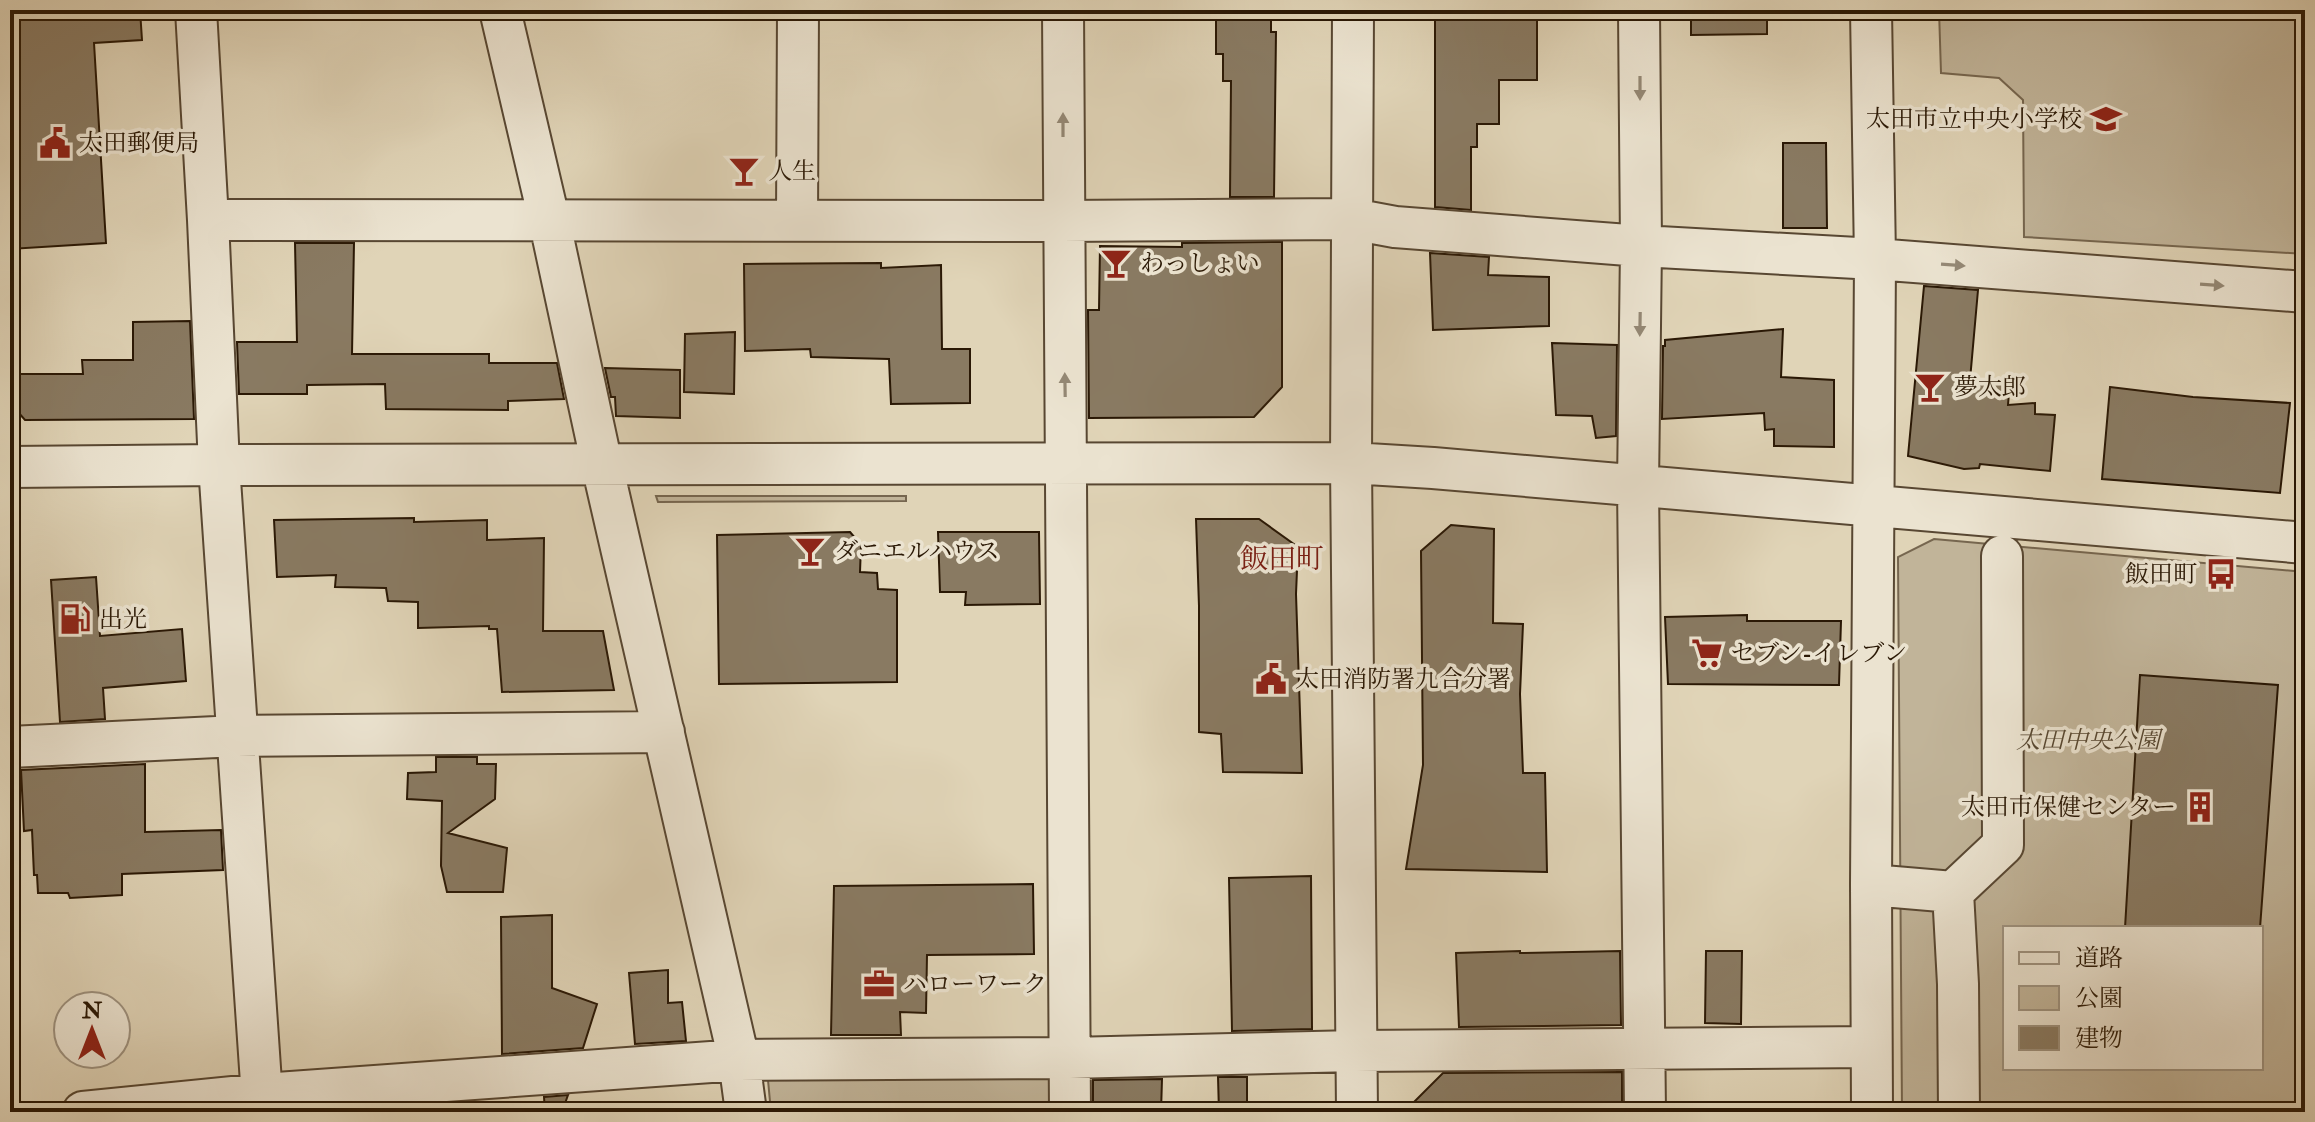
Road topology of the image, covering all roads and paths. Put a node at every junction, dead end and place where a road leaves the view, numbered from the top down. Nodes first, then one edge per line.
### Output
1 (196, 10) edge
2 (500, 10) edge
3 (798, 10) edge
4 (1063, 10) edge
5 (1353, 10) edge
6 (1639, 10) edge
7 (1871, 10) edge
8 (549, 219) junction
9 (1352, 219) junction
10 (208, 220) junction
11 (797, 220) junction
12 (1062, 221) junction
13 (1641, 246) junction
14 (1875, 259) junction
15 (2305, 292) edge
16 (1066, 463) junction
17 (1351, 463) junction
18 (219, 465) junction
19 (602, 465) junction
20 (10, 467) edge
21 (1638, 486) junction
22 (1874, 506) junction
23 (2305, 543) edge
24 (2002, 556) dead end
25 (664, 732) junction
26 (237, 736) junction
27 (10, 747) edge
28 (1871, 885) junction
29 (1953, 892) junction
30 (1871, 1047) junction
31 (1645, 1050) junction
32 (1356, 1051) junction
33 (1070, 1058) junction
34 (739, 1060) junction
35 (263, 1103) edge
36 (83, 1112) edge
37 (746, 1112) edge
38 (1070, 1112) edge
39 (1357, 1112) edge
40 (1645, 1112) edge
41 (1872, 1112) edge
42 (1959, 1112) edge

1 - 10 street
2 - 8 street
3 - 11 street
12 -> 4 street
5 - 9 street
6 -> 13 street
7 - 14 street
8 - 10 street
8 - 11 street
8 - 19 street
9 - 12 street
9 - 13 street
9 - 17 street
10 - 18 street
11 - 12 street
16 -> 12 street
13 - 14 street
13 -> 21 street
14 -> 15 street
14 - 22 street
16 - 17 street
16 - 19 street
16 - 33 street
17 - 21 street
17 - 32 street
18 - 19 street
18 - 20 street
18 - 26 street
19 - 25 street
21 - 22 street
21 - 31 street
22 - 23 street
22 - 28 street
24 - 29 street
25 - 26 street
25 - 34 street
26 - 27 street
26 - 35 street
28 - 29 street
28 - 30 street
29 - 42 street
30 - 31 street
30 - 41 street
31 - 32 street
31 - 40 street
32 - 33 street
32 - 39 street
33 - 34 street
33 - 38 street
34 - 35 street
34 - 37 street
35 - 36 street

